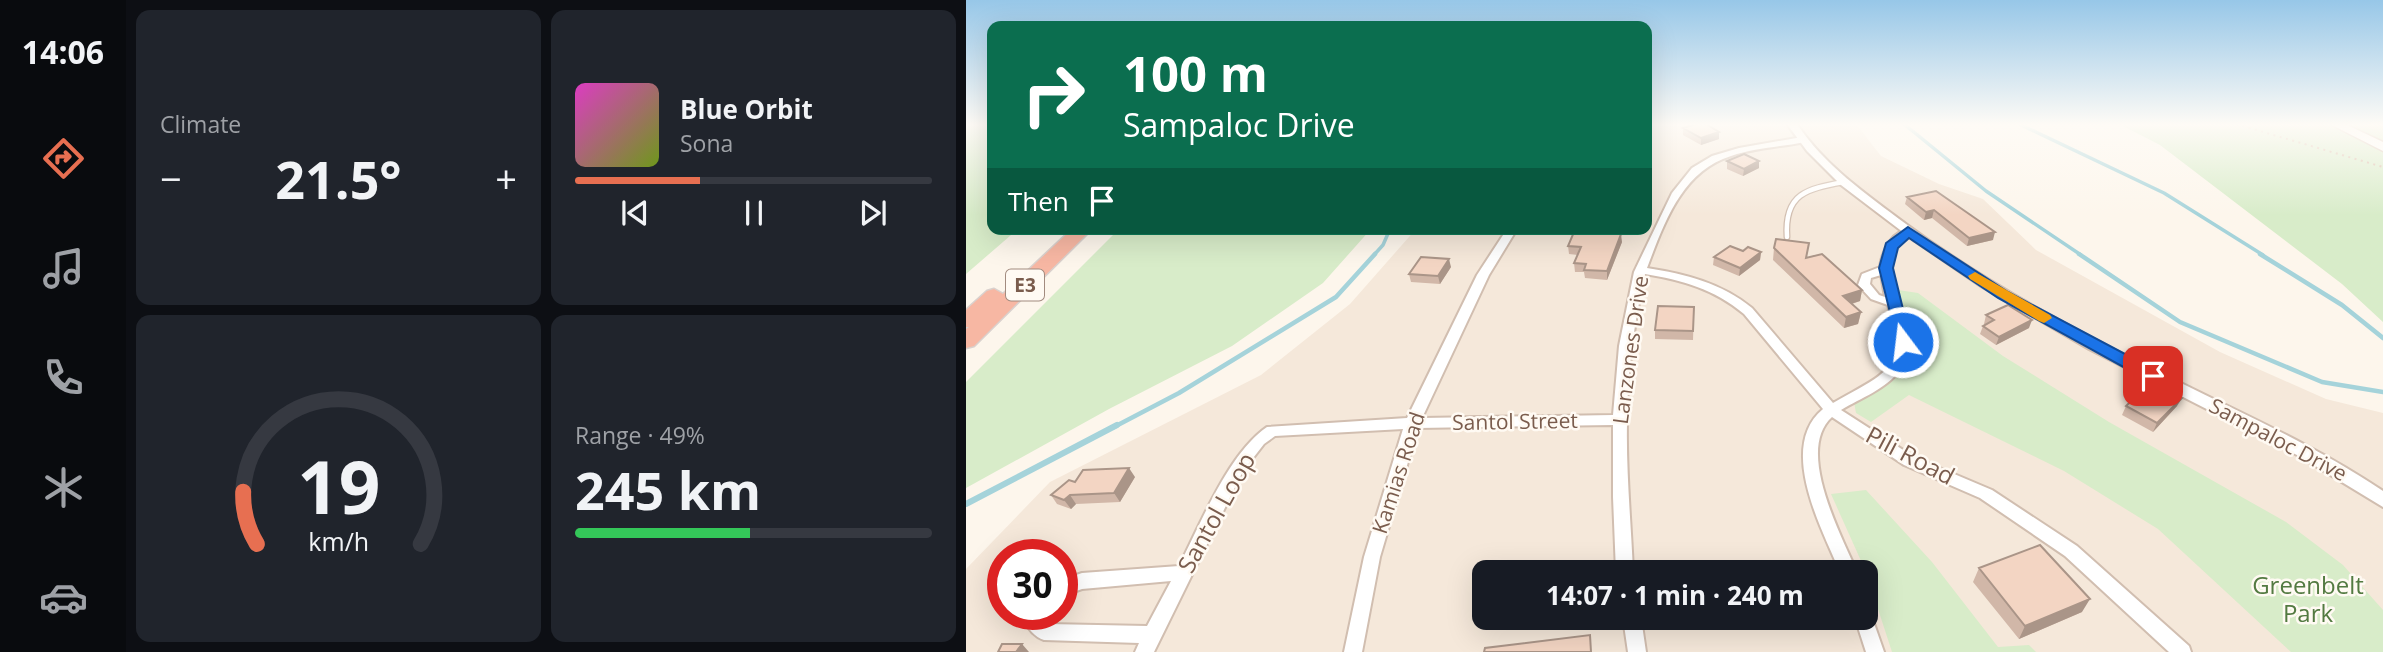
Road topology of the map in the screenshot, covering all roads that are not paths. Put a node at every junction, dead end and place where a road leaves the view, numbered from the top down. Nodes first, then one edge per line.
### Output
1 (1729, 154) edge
2 (1816, 154) edge
3 (1844, 182) junction
4 (1908, 231) junction
5 (1059, 235) edge
6 (1077, 235) edge
7 (1509, 235) edge
8 (1787, 237) edge
9 (1886, 268) junction
10 (1641, 270) junction
11 (1893, 303) junction
12 (966, 321) edge
13 (966, 341) edge
14 (1831, 410) junction
15 (1618, 420) junction
16 (1412, 423) junction
17 (2383, 500) edge
18 (1624, 560) edge
19 (1844, 560) edge
20 (1184, 573) junction
21 (1078, 583) edge
22 (1042, 630) edge
23 (1634, 630) edge
24 (1868, 630) edge
25 (1148, 644) edge
26 (1353, 652) edge
27 (1637, 652) edge
28 (1875, 652) edge
29 (2182, 652) edge

1 - 10 street, Lanzones Drive
2 - 3 street, Sampaloc Drive
3 - 4 street, Sampaloc Drive
3 - 8 lane
4 - 9 street
4 - 17 street, Sampaloc Drive
5 - 12 highway, E3
6 - 13 highway, E3
7 - 16 street, Kamias Road
9 - 11 street
9 - 11 street
10 - 14 street, Pili Road
10 - 15 street, Lanzones Drive
11 - 14 street
14 - 19 street
14 - 29 street, Pili Road
15 - 16 street, Santol Street
15 - 18 street, Lanzones Drive
16 - 20 street, Santol Loop
16 - 26 street, Kamias Road
20 - 21 street
20 - 25 street, Santol Loop
22 - 25 street
23 - 27 street
24 - 28 street

